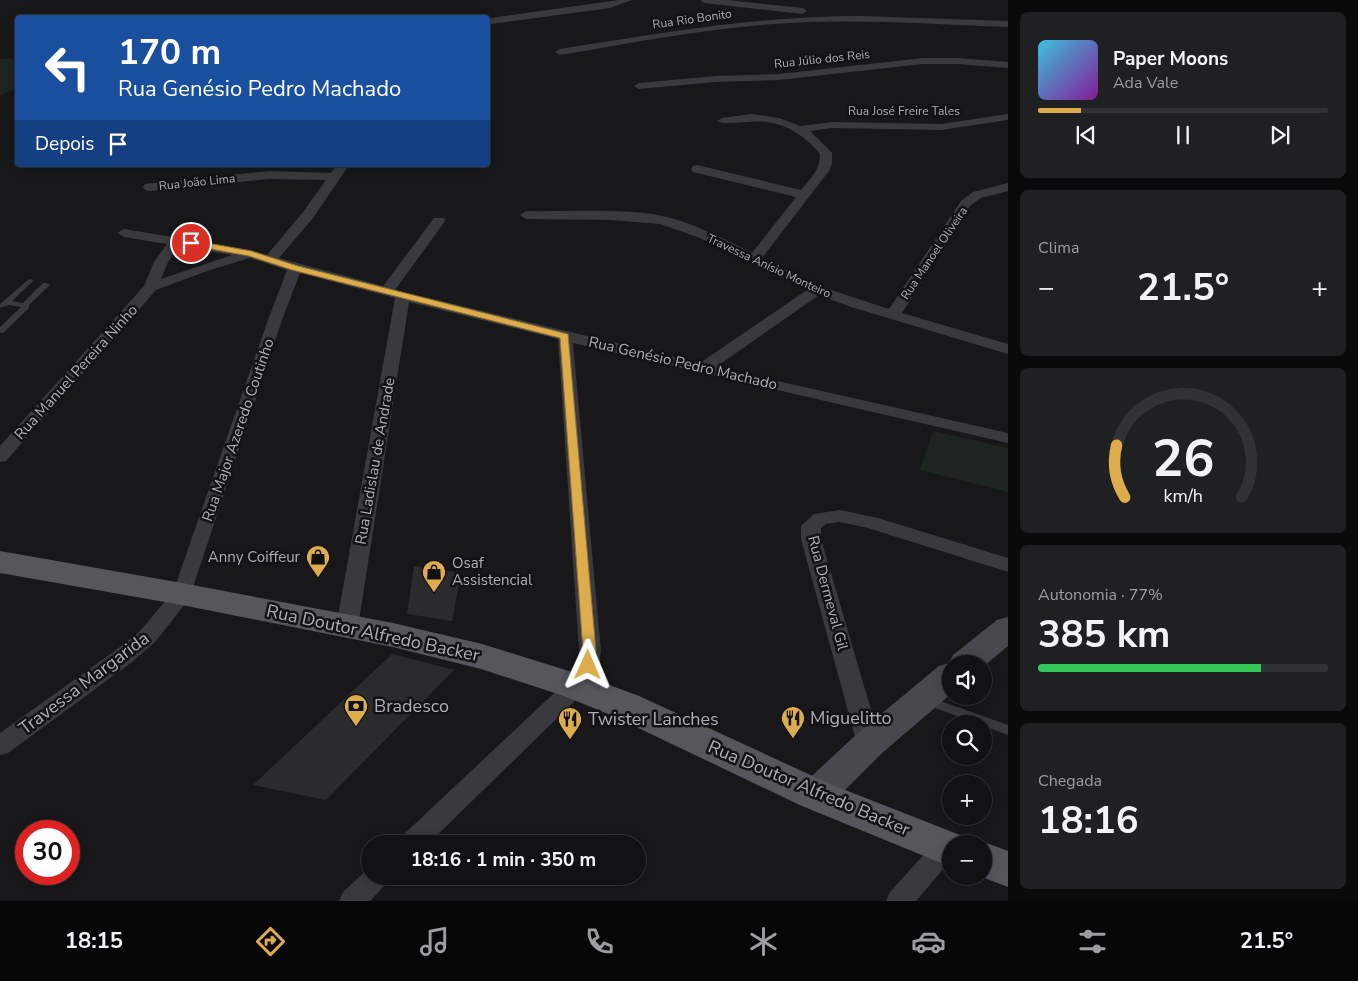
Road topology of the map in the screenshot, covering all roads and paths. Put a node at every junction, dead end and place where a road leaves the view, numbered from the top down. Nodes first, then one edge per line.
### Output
1 (628, 0) edge
2 (704, 0) edge
3 (798, 0) edge
4 (810, 15) junction
5 (491, 22) dead end
6 (1008, 24) edge
7 (560, 52) dead end
8 (1008, 65) edge
9 (639, 86) dead end
10 (1008, 117) edge
11 (722, 121) dead end
12 (799, 129) junction
13 (342, 167) edge
14 (697, 168) dead end
15 (335, 177) junction
16 (148, 187) dead end
17 (1008, 187) edge
18 (805, 194) junction
19 (526, 215) dead end
20 (439, 221) dead end
21 (124, 233) dead end
22 (176, 241) junction
23 (251, 254) junction
24 (271, 259) junction
25 (753, 260) junction
26 (295, 268) junction
27 (30, 281) dead end
28 (46, 285) dead end
29 (151, 287) junction
30 (817, 290) junction
31 (395, 294) junction
32 (2, 305) edge
33 (26, 305) junction
34 (893, 315) junction
35 (0, 331) edge
36 (565, 336) junction
37 (1008, 349) edge
38 (704, 368) junction
39 (1008, 438) edge
40 (0, 457) edge
41 (0, 562) edge
42 (1008, 564) edge
43 (182, 594) junction
44 (347, 627) junction
45 (1008, 628) edge
46 (976, 655) edge
47 (942, 683) edge
48 (576, 686) junction
49 (923, 699) junction
50 (1008, 730) edge
51 (869, 744) junction
52 (0, 746) edge
53 (816, 795) junction
54 (420, 835) edge
55 (942, 845) edge
56 (942, 855) edge
57 (992, 863) edge
58 (1008, 869) edge
59 (368, 885) edge
60 (352, 901) edge
61 (899, 901) edge

1 - 5 street
2 - 4 street
3 - 4 street
4 - 6 street, Rua Rio Bonito
4 - 7 street, Rua Rio Bonito
8 - 9 street, Rua Júlio dos Reis
10 - 12 street, Rua José Freire Tales
11 - 12 street
12 - 18 street
13 - 15 street
14 - 18 street
15 - 16 street, Rua João Lima
15 - 24 street
17 - 34 street, Rua Manoel Oliveira
18 - 25 street
19 - 25 street, Travessa Anísio Monteiro
20 - 31 street, Rua Ladislau de Andrade
21 - 22 street, Rua Genésio Pedro Machado
22 - 23 street, Rua Genésio Pedro Machado
22 - 29 street, Rua Manuel Pereira Ninho
23 - 24 street, Rua Genésio Pedro Machado
23 - 29 street, Rua Manuel Pereira Ninho
24 - 26 street, Rua Genésio Pedro Machado
25 - 30 street, Travessa Anísio Monteiro
26 - 31 street, Rua Genésio Pedro Machado
26 - 43 street, Rua Major Azeredo Coutinho
27 - 32 lane
28 - 33 lane
29 - 40 street, Rua Manuel Pereira Ninho
30 - 34 street, Travessa Anísio Monteiro
30 - 38 street
31 - 36 street, Rua Genésio Pedro Machado
31 - 44 street, Rua Ladislau de Andrade
32 - 33 lane
33 - 35 lane
34 - 37 street, Travessa Anísio Monteiro
36 - 38 street, Rua Genésio Pedro Machado
36 - 48 street
38 - 39 street, Rua Genésio Pedro Machado
41 - 43 main road, Rua Doutor Alfredo Backer
42 - 51 street, Rua Dermeval Gil
43 - 44 main road, Rua Doutor Alfredo Backer
43 - 52 street, Travessa Margarida
44 - 48 main road, Rua Doutor Alfredo Backer
45 - 46 street
47 - 49 street
48 - 53 main road, Rua Doutor Alfredo Backer
48 - 54 street
49 - 50 lane
49 - 51 street
51 - 53 street
53 - 55 main road, Rua Doutor Alfredo Backer
56 - 61 street
57 - 58 main road
59 - 60 street

